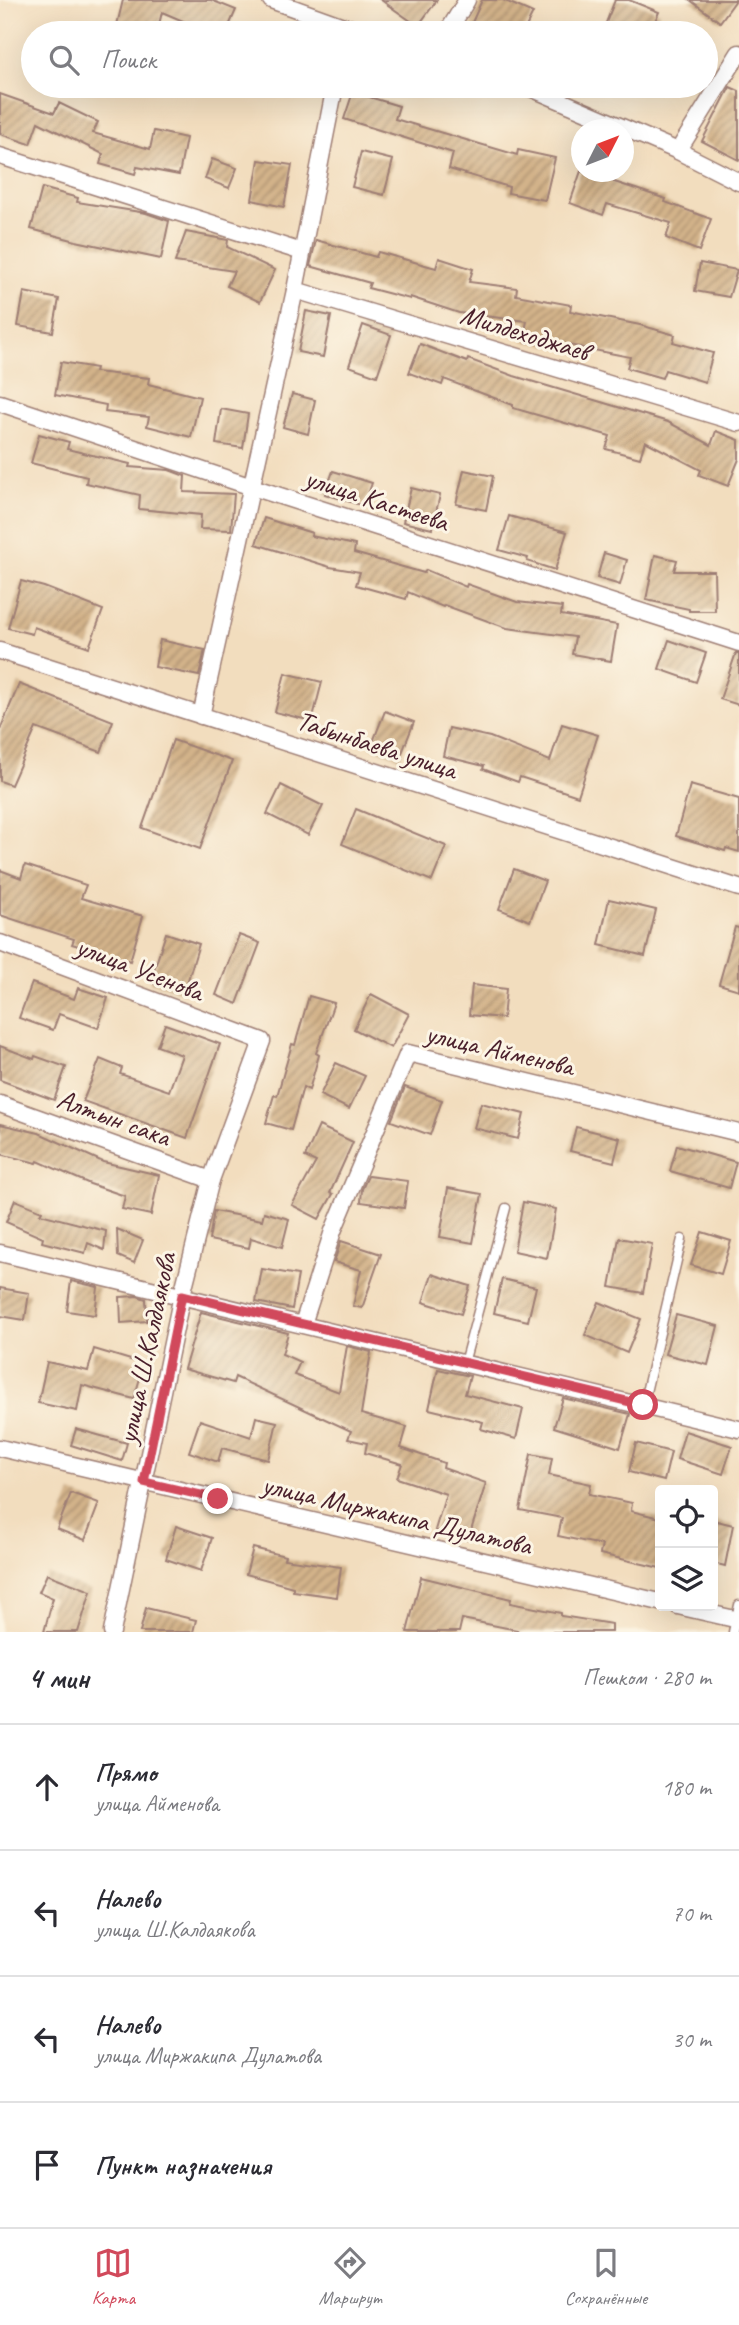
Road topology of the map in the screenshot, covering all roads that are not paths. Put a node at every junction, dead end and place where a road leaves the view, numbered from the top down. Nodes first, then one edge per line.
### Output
1 (271, 0) edge
2 (467, 0) edge
3 (324, 21) edge
4 (454, 21) edge
5 (739, 53) edge
6 (718, 87) edge
7 (333, 98) edge
8 (554, 98) edge
9 (711, 98) edge
10 (678, 151) junction
11 (0, 156) edge
12 (739, 183) edge
13 (302, 252) junction
14 (295, 290) junction
15 (0, 403) edge
16 (739, 423) edge
17 (252, 487) junction
18 (739, 643) edge
19 (0, 651) edge
20 (201, 716) junction
21 (739, 887) edge
22 (0, 943) edge
23 (262, 1041) joint
24 (0, 1104) edge
25 (739, 1133) edge
26 (211, 1180) junction
27 (506, 1208) dead end
28 (682, 1239) dead end
29 (0, 1253) edge
30 (182, 1295) junction
31 (303, 1324) junction
32 (464, 1363) junction
33 (643, 1405) junction
34 (739, 1429) edge
35 (0, 1448) edge
36 (144, 1482) junction
37 (655, 1601) edge
38 (701, 1611) edge
39 (737, 1619) edge
40 (112, 1632) edge

1 - 3 street
2 - 4 street
5 - 6 street
7 - 13 street
8 - 10 street
9 - 10 street
10 - 12 street
11 - 13 street
13 - 14 street
14 - 16 street, Милдеходжаев
14 - 17 street
15 - 17 street, улица Кастеева
17 - 18 street, улица Кастеева
17 - 20 street
19 - 20 street, Табынбаева улица
20 - 21 street, Табынбаева улица
22 - 23 street, улица Усенова
23 - 26 street, улица Ш.Калдаякова
24 - 26 street, Алтын сака
25 - 31 street, улица Айменова
26 - 30 street, улица Ш.Калдаякова
27 - 32 lane
28 - 33 lane
29 - 30 street
30 - 31 street
30 - 36 street, улица Ш.Калдаякова
31 - 32 street
32 - 33 street
33 - 34 street
35 - 36 street, улица Миржакипа Дулатова
36 - 37 street, улица Миржакипа Дулатова
36 - 40 street, улица Ш.Калдаякова
38 - 39 street

